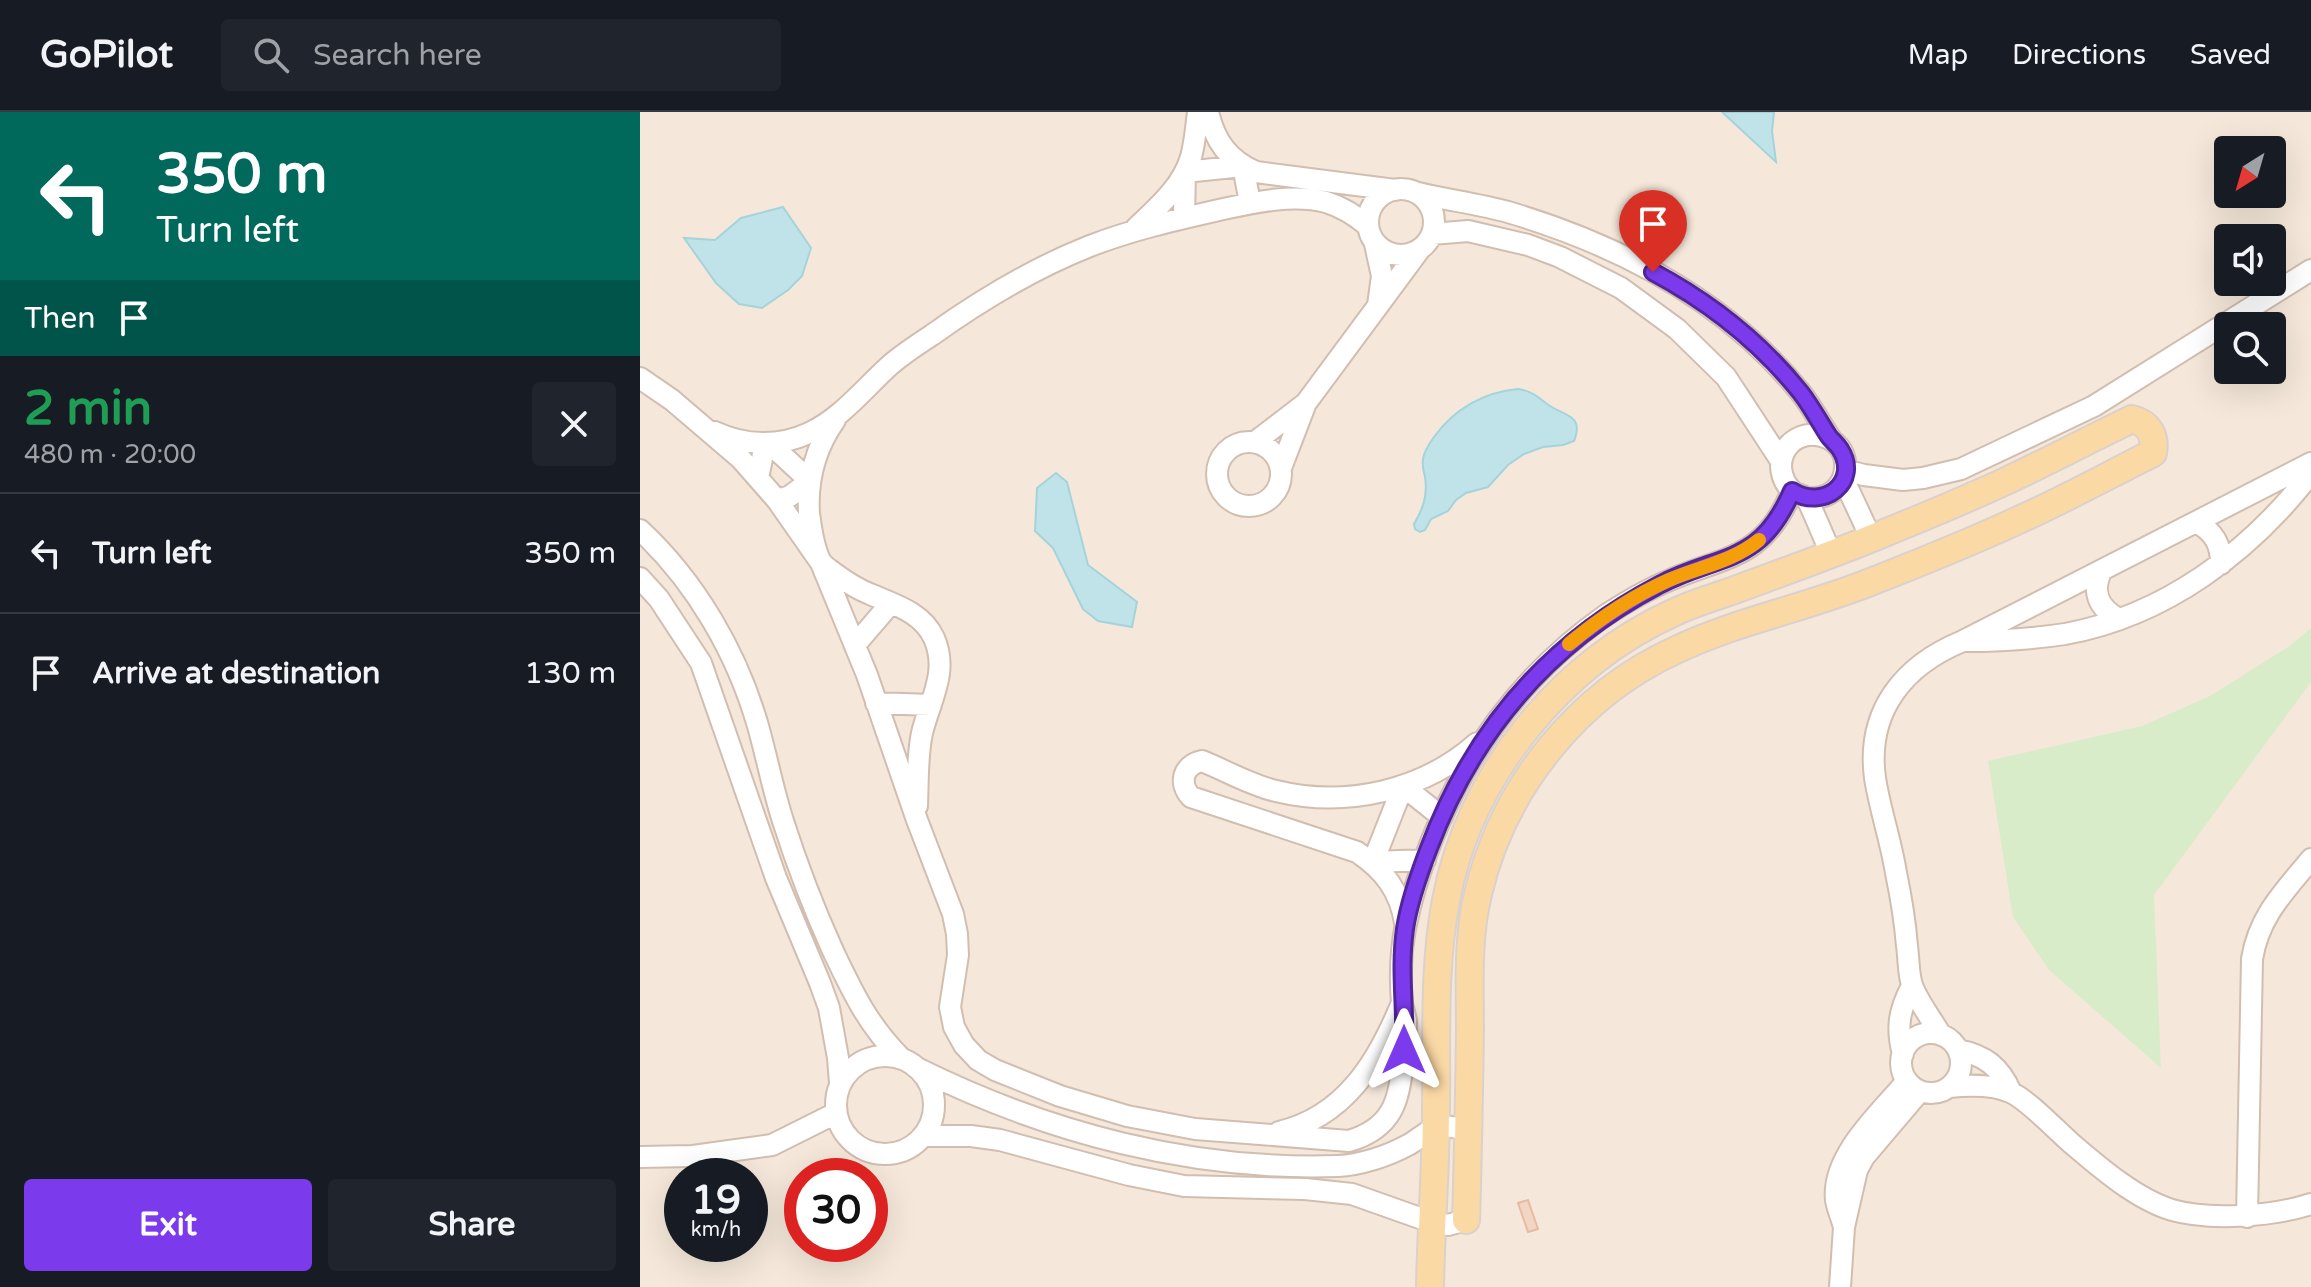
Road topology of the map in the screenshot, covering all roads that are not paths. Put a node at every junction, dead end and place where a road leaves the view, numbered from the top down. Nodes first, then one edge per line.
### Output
1 (1198, 112) edge
2 (1208, 112) edge
3 (1243, 166) junction
4 (1185, 172) junction
5 (1395, 190) junction
6 (1418, 193) junction
7 (1250, 203) junction
8 (1184, 218) junction
9 (1133, 231) junction
10 (1372, 235) junction
11 (1426, 241) junction
12 (2311, 270) edge
13 (1377, 309) junction
14 (640, 378) edge
15 (1306, 403) junction
16 (839, 413) junction
17 (704, 427) junction
18 (1831, 439) junction
19 (1255, 442) junction
20 (769, 443) junction
21 (1781, 461) junction
22 (2311, 463) edge
23 (1281, 468) junction
24 (2311, 473) edge
25 (1844, 474) junction
26 (758, 478) junction
27 (810, 481) junction
28 (1799, 494) junction
29 (777, 500) junction
30 (2196, 522) junction
31 (640, 530) edge
32 (1871, 538) junction
33 (1831, 554) junction
34 (821, 563) junction
35 (2221, 564) junction
36 (2102, 570) junction
37 (640, 578) edge
38 (891, 603) junction
39 (2119, 619) junction
40 (1963, 641) junction
41 (855, 645) junction
42 (876, 703) junction
43 (931, 705) junction
44 (1488, 732) junction
45 (1403, 786) junction
46 (1442, 817) junction
47 (917, 820) junction
48 (2311, 859) edge
49 (1425, 860) junction
50 (1373, 862) junction
51 (1405, 927) junction
52 (1912, 986) junction
53 (854, 997) junction
54 (1402, 1001) junction
55 (829, 1008) junction
56 (1941, 1035) junction
57 (1958, 1050) junction
58 (1903, 1054) junction
59 (910, 1063) junction
60 (1372, 1064) junction
61 (1402, 1080) junction
62 (840, 1083) junction
63 (1914, 1086) junction
64 (1949, 1087) junction
65 (2011, 1092) junction
66 (836, 1113) junction
67 (1324, 1113) junction
68 (1436, 1127) junction
69 (1469, 1132) junction
70 (1264, 1135) junction
71 (923, 1136) junction
72 (1349, 1141) junction
73 (640, 1157) edge
74 (2311, 1204) edge
75 (2247, 1217) junction
76 (1466, 1220) joint
77 (1431, 1222) junction
78 (1840, 1286) edge
79 (1430, 1287) edge

1 - 4 street
2 - 3 street
3 - 4 street
3 - 5 street
3 - 7 street
4 - 8 street
4 - 9 street
5 - 6 street
5 - 10 street
6 - 11 street
6 - 18 street
7 - 8 street
7 - 10 street
8 - 9 street
9 - 16 street
10 - 11 street
10 - 13 street
11 - 13 street
11 - 21 street
12 - 25 street
13 - 15 street
14 - 17 street
15 - 19 street
15 - 23 street
16 - 20 street
16 - 27 street
17 - 20 street
17 - 26 street
18 - 21 street
18 - 25 street
19 - 23 street
19 - 23 street
20 - 26 street
20 - 27 street
21 - 28 street
22 - 30 street
24 - 35 street
25 - 28 street
25 - 32 street
26 - 29 street
27 - 29 street
27 - 34 street
28 - 33 street
28 - 44 street
29 - 34 street
30 - 35 street
30 - 36 street
31 - 53 street
32 - 33 main road
32 - 69 main road
33 - 68 main road
34 - 38 street
34 - 41 street
35 - 39 street
36 - 39 street
36 - 40 street
37 - 55 street
38 - 41 street
38 - 43 street
39 - 40 street
40 - 52 street
41 - 42 street
42 - 43 street
42 - 47 street
43 - 47 street
44 - 45 street
44 - 46 street
45 - 46 street
45 - 50 street
45 - 50 street
46 - 49 street
47 - 70 street
48 - 75 street
49 - 50 street
49 - 51 street
50 - 51 street
51 - 54 street
52 - 56 street
52 - 58 street
53 - 55 street
53 - 59 street
54 - 60 street
54 - 61 street
55 - 62 street
56 - 57 street
56 - 58 street
57 - 64 street
57 - 65 street
58 - 63 street
59 - 62 street
59 - 68 street
59 - 71 street
60 - 61 street
60 - 67 street
61 - 72 street
62 - 66 street
63 - 64 street
63 - 78 street
64 - 65 street
65 - 75 street
66 - 71 street
66 - 73 street
67 - 70 street
67 - 72 street
68 - 69 street
68 - 77 main road
69 - 76 main road
70 - 72 street
71 - 77 street
74 - 75 street
76 - 77 street
77 - 79 main road

